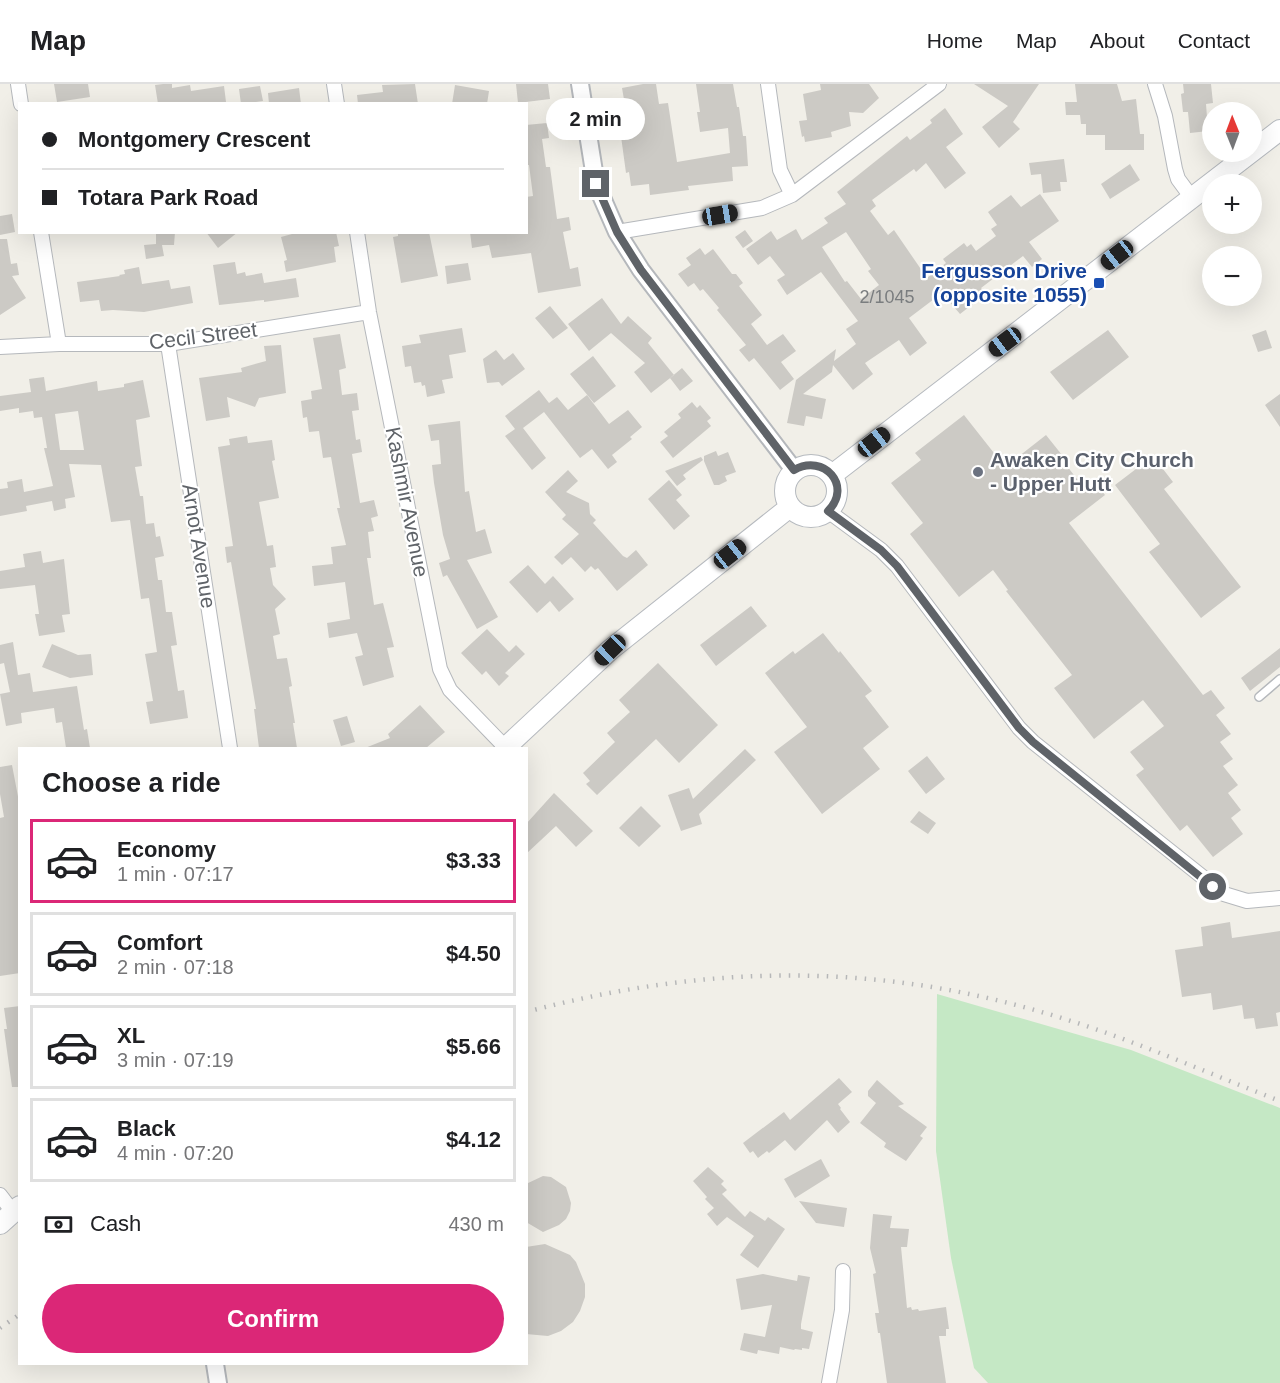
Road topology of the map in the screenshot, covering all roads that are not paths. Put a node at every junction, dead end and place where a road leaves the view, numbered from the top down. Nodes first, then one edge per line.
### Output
1 (18, 84) edge
2 (334, 84) edge
3 (580, 84) edge
4 (768, 84) edge
5 (939, 84) edge
6 (1155, 84) edge
7 (21, 102) edge
8 (337, 102) edge
9 (1280, 130) edge
10 (792, 195) junction
11 (1192, 198) junction
12 (617, 232) junction
13 (42, 234) edge
14 (357, 234) edge
15 (369, 312) junction
16 (59, 344) junction
17 (168, 344) junction
18 (0, 347) edge
19 (794, 470) junction
20 (831, 474) junction
21 (790, 507) junction
22 (828, 511) junction
23 (1280, 679) edge
24 (1259, 697) dead end
25 (230, 747) edge
26 (504, 747) edge
27 (506, 747) edge
28 (1280, 898) edge
29 (0, 1196) edge
30 (11, 1214) edge
31 (843, 1270) dead end
32 (215, 1365) edge
33 (218, 1383) edge
34 (829, 1383) edge

1 - 7 street
2 - 8 street
3 - 12 street
4 - 10 street
5 - 10 street
6 - 11 street
9 - 11 main road
10 - 12 street
11 - 20 main road
12 - 19 street
13 - 16 street
14 - 15 street, Kashmir Avenue
15 - 17 street, Cecil Street
15 - 26 street, Kashmir Avenue
16 - 17 street, Cecil Street
16 - 18 street, Cecil Street
17 - 25 street, Arnot Avenue
19 - 20 main road
19 - 21 main road
20 - 22 main road
21 - 22 main road
21 - 27 main road
22 - 28 street
23 - 24 lane
29 - 30 street
31 - 34 street
32 - 33 street

